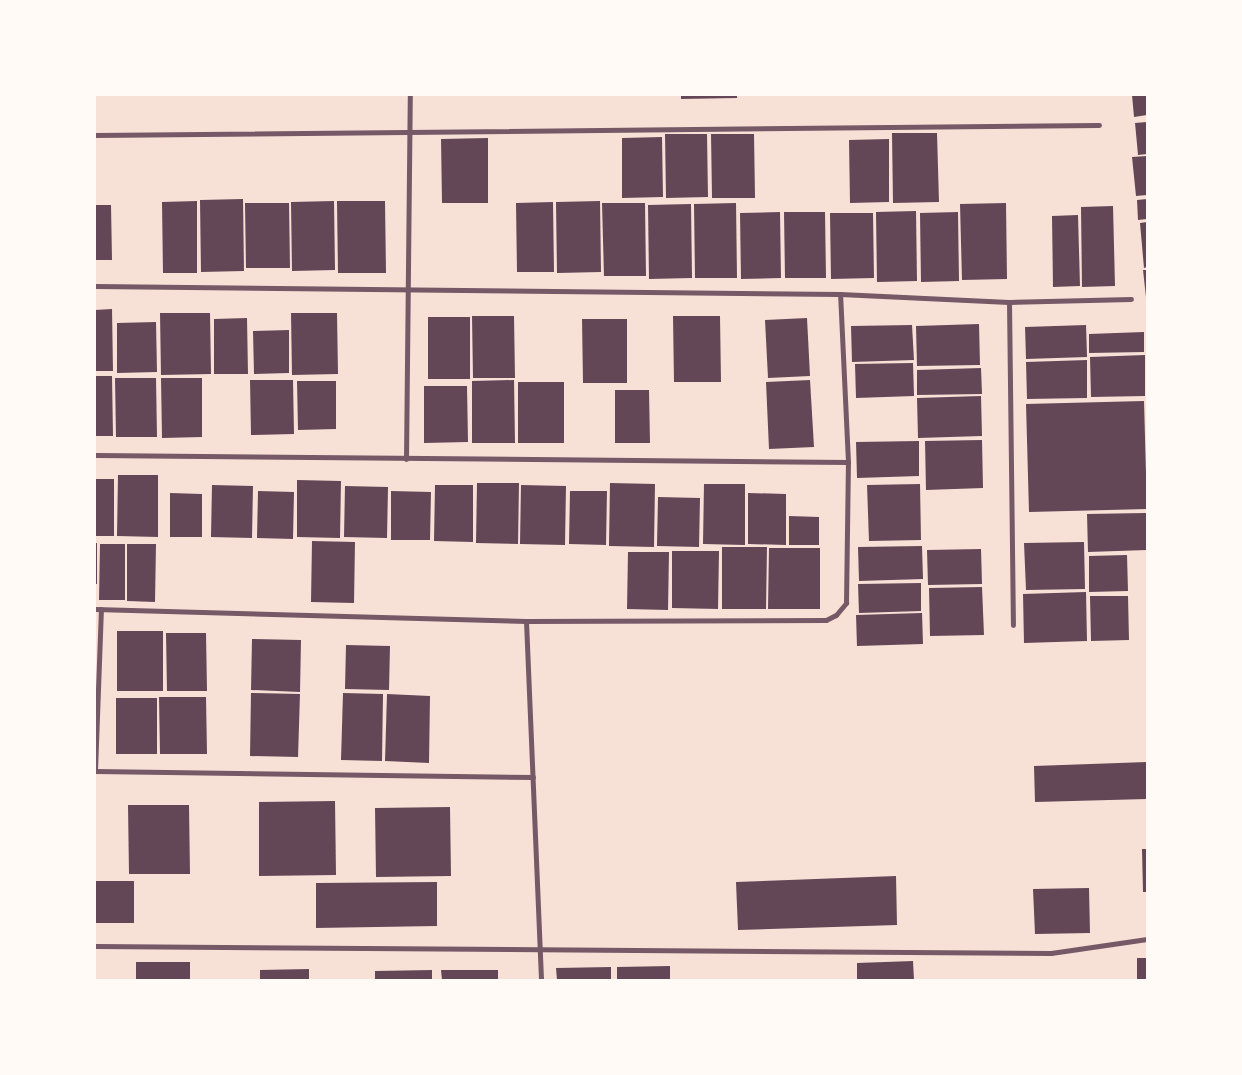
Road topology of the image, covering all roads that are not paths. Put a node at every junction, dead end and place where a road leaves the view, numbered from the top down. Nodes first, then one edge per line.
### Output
1 (410, 95) edge
2 (1099, 125) dead end
3 (410, 130) junction
4 (95, 135) edge
5 (95, 286) edge
6 (408, 290) junction
7 (840, 294) junction
8 (1131, 299) dead end
9 (1009, 302) junction
10 (95, 455) edge
11 (406, 459) junction
12 (848, 462) junction
13 (98, 609) edge
14 (526, 621) junction
15 (1013, 625) dead end
16 (95, 771) edge
17 (533, 777) junction
18 (1147, 939) edge
19 (95, 946) edge
20 (540, 948) junction
21 (541, 980) edge

1 - 3 street
2 - 3 street
3 - 4 street
3 - 6 street
5 - 6 street
6 - 7 street
6 - 11 street
7 - 9 street
7 - 12 street
8 - 9 street
9 - 15 street
10 - 11 street
11 - 12 street
12 - 14 street
13 - 14 street
13 - 16 street
14 - 17 street
16 - 17 street
17 - 20 street
18 - 20 street
19 - 20 street
20 - 21 street

